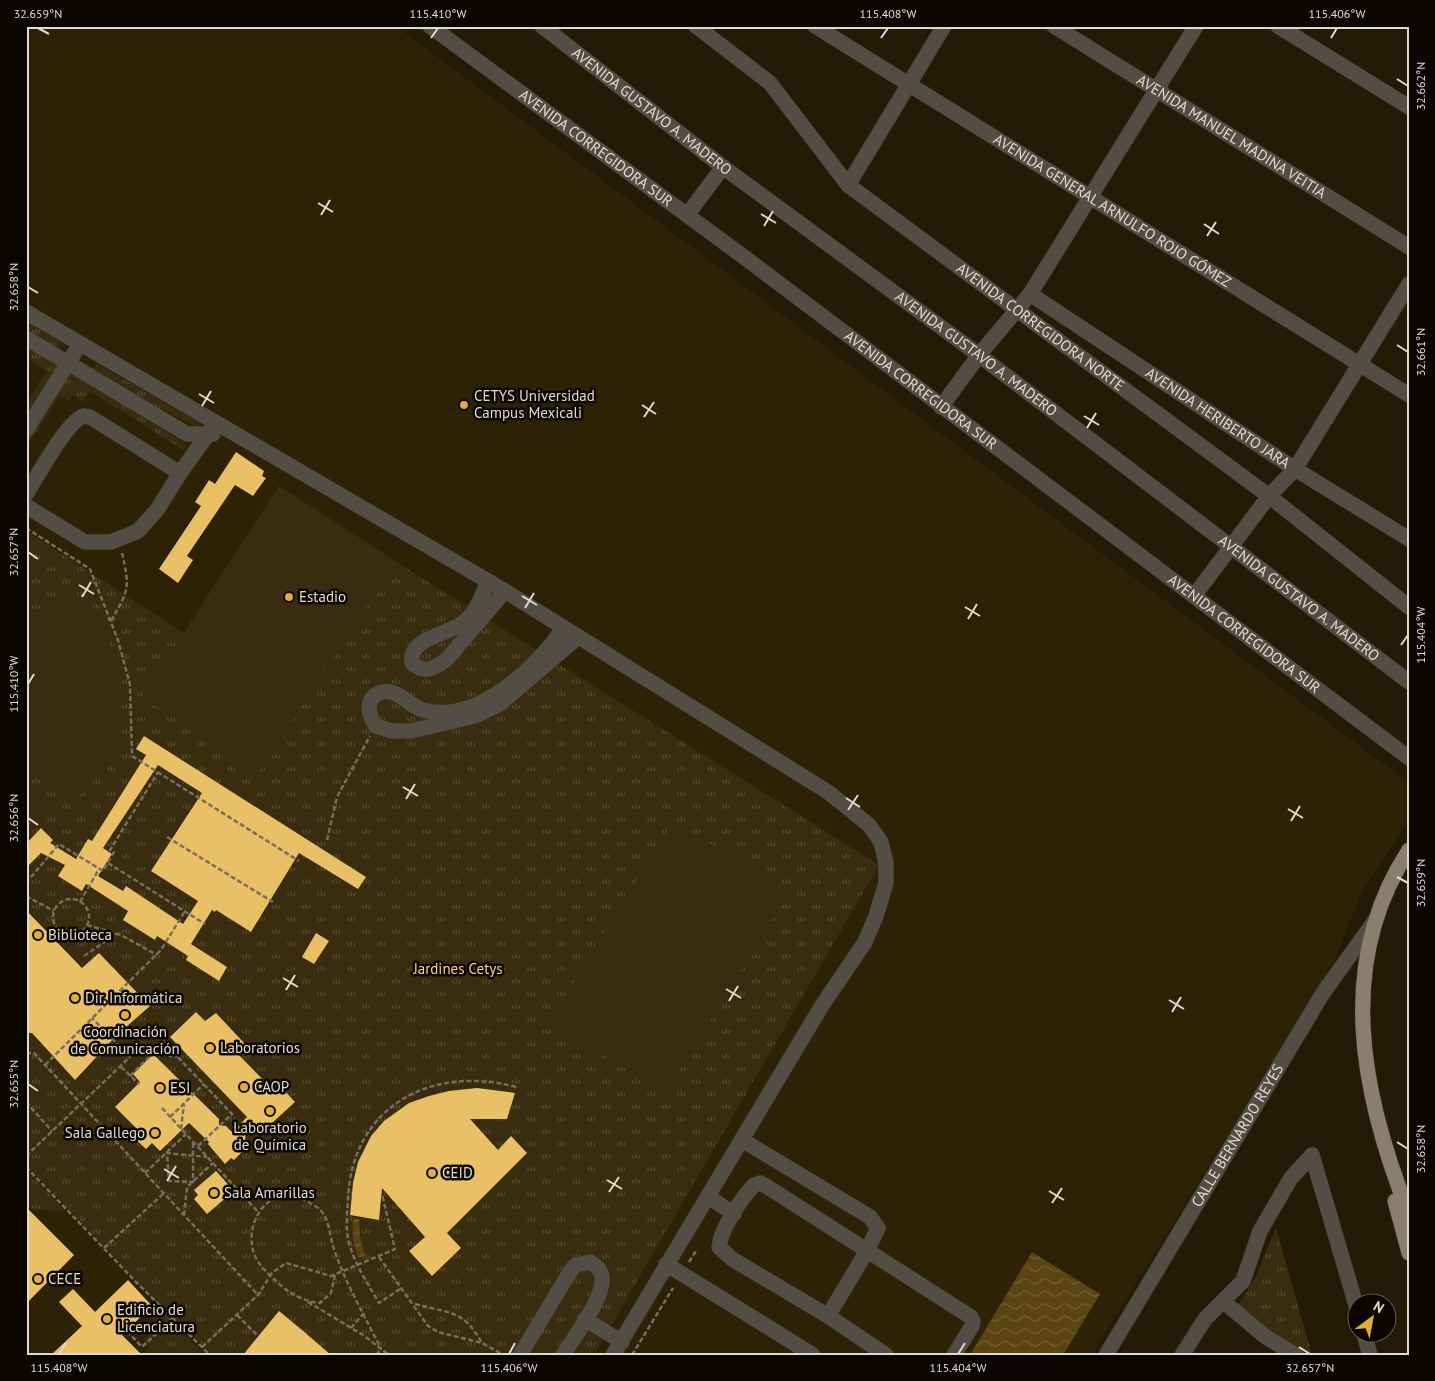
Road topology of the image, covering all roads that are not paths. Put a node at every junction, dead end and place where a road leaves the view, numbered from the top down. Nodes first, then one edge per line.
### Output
1 (430, 26) edge
2 (542, 26) edge
3 (696, 26) edge
4 (815, 26) edge
5 (944, 26) edge
6 (1054, 26) edge
7 (1196, 26) edge
8 (1278, 26) edge
9 (908, 86) junction
10 (1156, 90) junction
11 (1409, 107) edge
12 (723, 167) junction
13 (848, 185) junction
14 (1090, 198) junction
15 (687, 215) junction
16 (1409, 247) edge
17 (1409, 284) edge
18 (1030, 294) junction
19 (1018, 308) junction
20 (26, 312) edge
21 (26, 338) edge
22 (80, 344) junction
23 (979, 355) junction
24 (69, 364) junction
25 (1359, 364) junction
26 (1409, 395) edge
27 (941, 407) junction
28 (28, 421) edge
29 (211, 429) junction
30 (1295, 469) junction
31 (180, 473) junction
32 (26, 494) edge
33 (1269, 496) junction
34 (26, 506) edge
35 (1409, 539) edge
36 (1231, 548) junction
37 (488, 581) junction
38 (505, 592) junction
39 (1194, 596) junction
40 (1409, 606) edge
41 (563, 628) junction
42 (578, 637) junction
43 (1409, 682) edge
44 (1409, 758) edge
45 (1409, 850) edge
46 (1376, 919) junction
47 (1376, 1112) junction
48 (742, 1140) junction
49 (709, 1197) junction
50 (734, 1214) junction
51 (1409, 1214) edge
52 (867, 1251) junction
53 (1409, 1253) edge
54 (666, 1264) junction
55 (1353, 1294) edge
56 (1224, 1302) junction
57 (828, 1316) junction
58 (585, 1319) junction
59 (622, 1342) junction
60 (520, 1355) edge
61 (563, 1355) edge
62 (613, 1355) edge
63 (813, 1355) edge
64 (886, 1355) edge
65 (954, 1355) edge
66 (1106, 1355) edge
67 (1182, 1355) edge
68 (1296, 1355) edge

1 - 15 street, AVENIDA CORREGIDORA SUR
2 - 12 street, AVENIDA GUSTAVO A. MADERO
3 - 13 street, AVENIDA CORREGIDORA NORTE
4 - 9 street, AVENIDA GENERAL ARNULFO ROJO GÓMEZ
5 - 9 street
6 - 10 street, AVENIDA MANUEL MADINA VEITIA
7 - 10 street
8 - 11 street
9 - 13 street
9 - 14 street, AVENIDA GENERAL ARNULFO ROJO GÓMEZ
10 - 14 street
10 - 16 street, AVENIDA MANUEL MADINA VEITIA
12 - 15 street
12 - 23 street, AVENIDA GUSTAVO A. MADERO
13 - 19 street, AVENIDA CORREGIDORA NORTE
14 - 18 street
14 - 25 street, AVENIDA GENERAL ARNULFO ROJO GÓMEZ
15 - 27 street, AVENIDA CORREGIDORA SUR
17 - 25 street
18 - 19 street
18 - 30 street, AVENIDA HERIBERTO JARA
19 - 23 street
19 - 33 street, AVENIDA CORREGIDORA NORTE
20 - 22 street
21 - 24 street
22 - 24 street
22 - 29 street
23 - 27 street
23 - 36 street, AVENIDA GUSTAVO A. MADERO
24 - 28 street
24 - 29 street
25 - 26 street, AVENIDA GENERAL ARNULFO ROJO GÓMEZ
25 - 30 street
27 - 39 street, AVENIDA CORREGIDORA SUR
29 - 31 street
29 - 37 street
30 - 33 street
30 - 35 street, AVENIDA HERIBERTO JARA
31 - 32 street
31 - 34 street
33 - 36 street
33 - 40 street, AVENIDA CORREGIDORA NORTE
36 - 39 street
36 - 43 street, AVENIDA GUSTAVO A. MADERO
37 - 38 street
37 - 38 street
38 - 41 street
39 - 44 street, AVENIDA CORREGIDORA SUR
41 - 42 street
41 - 42 street
42 - 48 street
45 - 46 main road
46 - 47 main road
46 - 66 street, CALLE BERNARDO REYES
47 - 51 main road
47 - 53 main road
48 - 49 street
48 - 52 street
49 - 50 street
49 - 54 street
50 - 52 street
50 - 57 street
52 - 57 street
52 - 65 street
54 - 59 street
54 - 63 street
55 - 56 street
56 - 67 street
56 - 68 street
57 - 64 street
58 - 59 street
58 - 60 street
58 - 61 street
59 - 62 street

